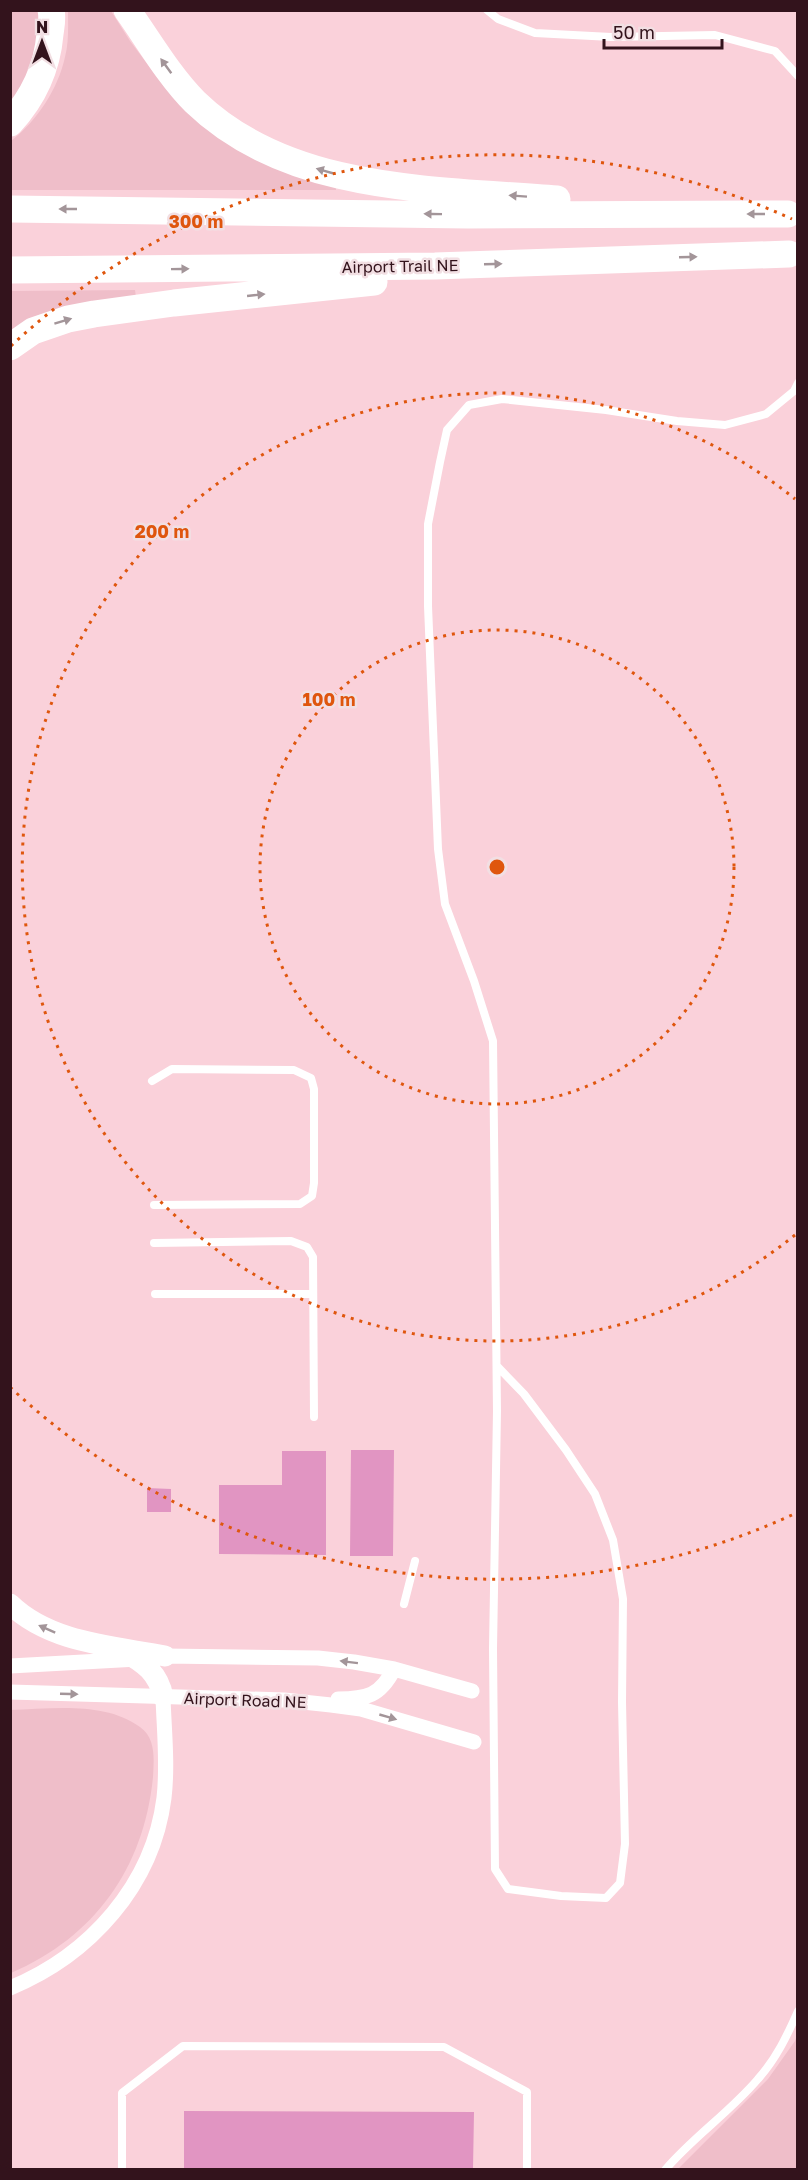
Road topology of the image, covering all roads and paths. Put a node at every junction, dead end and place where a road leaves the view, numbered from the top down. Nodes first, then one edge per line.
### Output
1 (51, 10) edge
2 (127, 10) edge
3 (487, 10) edge
4 (798, 76) edge
5 (10, 123) edge
6 (10, 209) edge
7 (723, 214) junction
8 (788, 214) dead end
9 (789, 254) dead end
10 (435, 266) junction
11 (10, 270) edge
12 (10, 347) edge
13 (798, 383) edge
14 (152, 1081) dead end
15 (154, 1205) dead end
16 (154, 1243) dead end
17 (154, 1294) dead end
18 (313, 1294) junction
19 (497, 1366) junction
20 (314, 1417) dead end
21 (415, 1561) dead end
22 (10, 1604) edge
23 (404, 1604) dead end
24 (90, 1641) junction
25 (165, 1656) junction
26 (138, 1659) junction
27 (10, 1666) edge
28 (394, 1669) junction
29 (472, 1691) dead end
30 (10, 1692) edge
31 (163, 1697) junction
32 (284, 1700) junction
33 (474, 1742) dead end
34 (10, 1988) edge
35 (798, 2011) edge
36 (122, 2169) edge
37 (527, 2169) edge
38 (665, 2169) edge

1 - 5 highway
7 -> 2 highway
3 - 4 lane
7 -> 6 highway
8 -> 7 highway
10 -> 9 highway, Airport Trail NE
11 -> 10 highway, Airport Trail NE
12 -> 10 highway
13 - 19 lane
14 - 15 lane
16 - 18 lane
17 - 18 lane
18 - 20 lane
19 - 19 lane
21 - 23 lane
24 -> 22 main road
24 - 25 main road
24 - 26 main road
25 - 26 street
28 -> 25 street
26 - 27 street
26 - 31 main road
28 - 29 street
28 - 32 street
30 -> 31 street, Airport Road NE
31 - 32 street, Airport Road NE
31 - 34 street
32 -> 33 street, Airport Road NE
35 - 38 lane
36 - 37 lane

